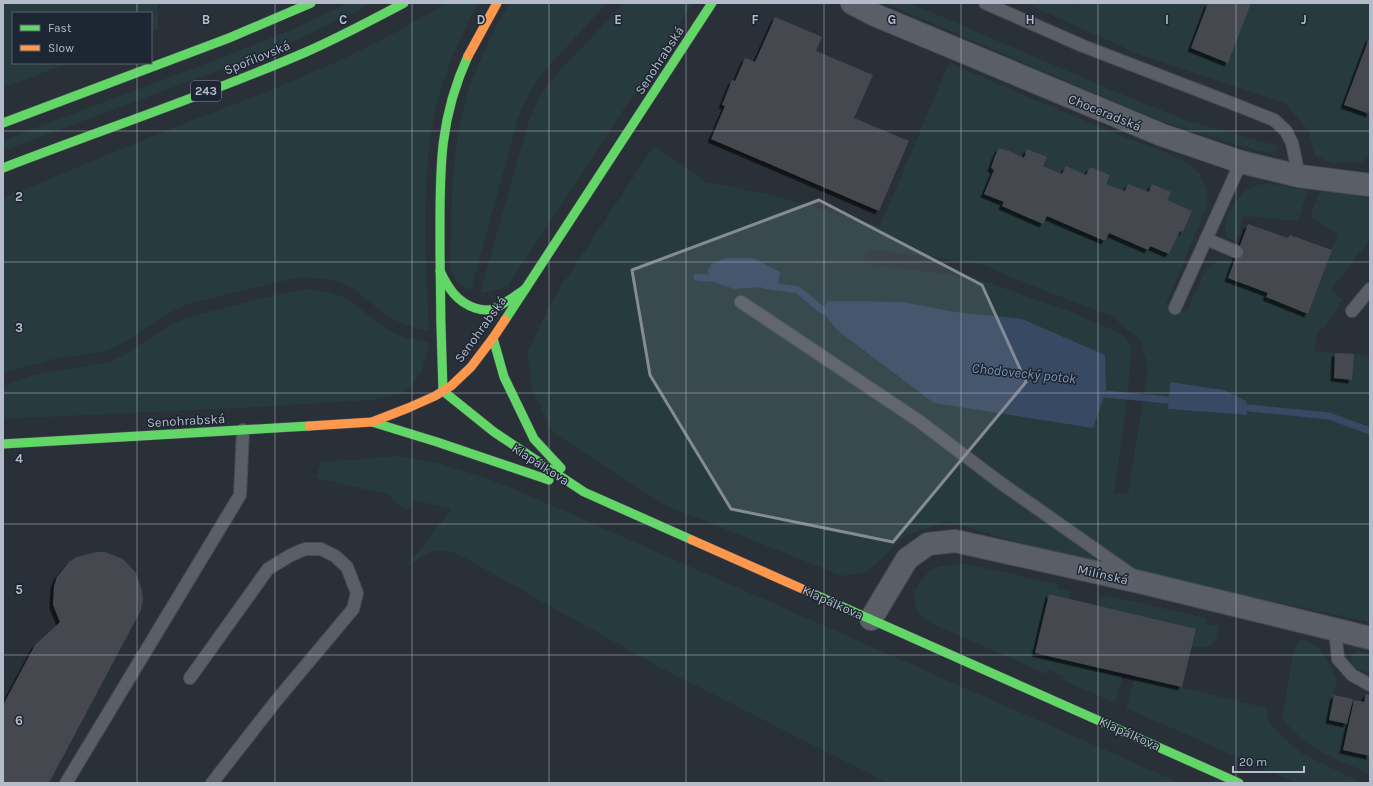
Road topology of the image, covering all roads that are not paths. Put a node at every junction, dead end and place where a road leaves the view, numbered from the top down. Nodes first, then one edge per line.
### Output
1 (311, 3) edge
2 (404, 3) edge
3 (496, 3) edge
4 (712, 3) edge
5 (852, 3) edge
6 (985, 3) edge
7 (3, 123) edge
8 (1241, 162) junction
9 (3, 168) edge
10 (1299, 176) junction
11 (1370, 185) edge
12 (1206, 239) junction
13 (1237, 252) dead end
14 (440, 270) junction
15 (1370, 289) edge
16 (525, 290) junction
17 (741, 302) dead end
18 (1175, 308) dead end
19 (1352, 311) dead end
20 (493, 338) junction
21 (443, 391) junction
22 (372, 422) junction
23 (243, 430) junction
24 (3, 444) edge
25 (584, 492) junction
26 (1144, 583) junction
27 (871, 619) junction
28 (1335, 630) junction
29 (1370, 638) edge
30 (190, 678) dead end
31 (1370, 685) edge
32 (66, 783) edge
33 (212, 783) edge
34 (1240, 783) edge

1 - 7 main road
2 - 9 main road, Spořilovská / 243
3 - 14 main road
4 - 16 main road, Senohrabská
5 - 8 street, Choceradská
6 - 10 lane
8 - 10 street, Choceradská
8 - 12 lane
10 - 11 street, Choceradská
12 - 13 lane
12 - 18 lane
14 - 16 main road
14 - 21 main road
15 - 19 lane
16 - 20 main road, Senohrabská
17 - 26 lane
20 - 21 main road, Senohrabská
20 - 25 main road
21 - 22 main road, Senohrabská
21 - 25 main road, Klapálkova
22 - 23 main road, Senohrabská
22 - 25 main road
23 - 24 main road, Senohrabská
23 - 32 lane
25 - 27 main road, Klapálkova
26 - 27 street, Milínská
26 - 28 street, Milínská
27 - 34 main road, Klapálkova
28 - 29 street, Milínská
28 - 31 lane
30 - 33 lane

